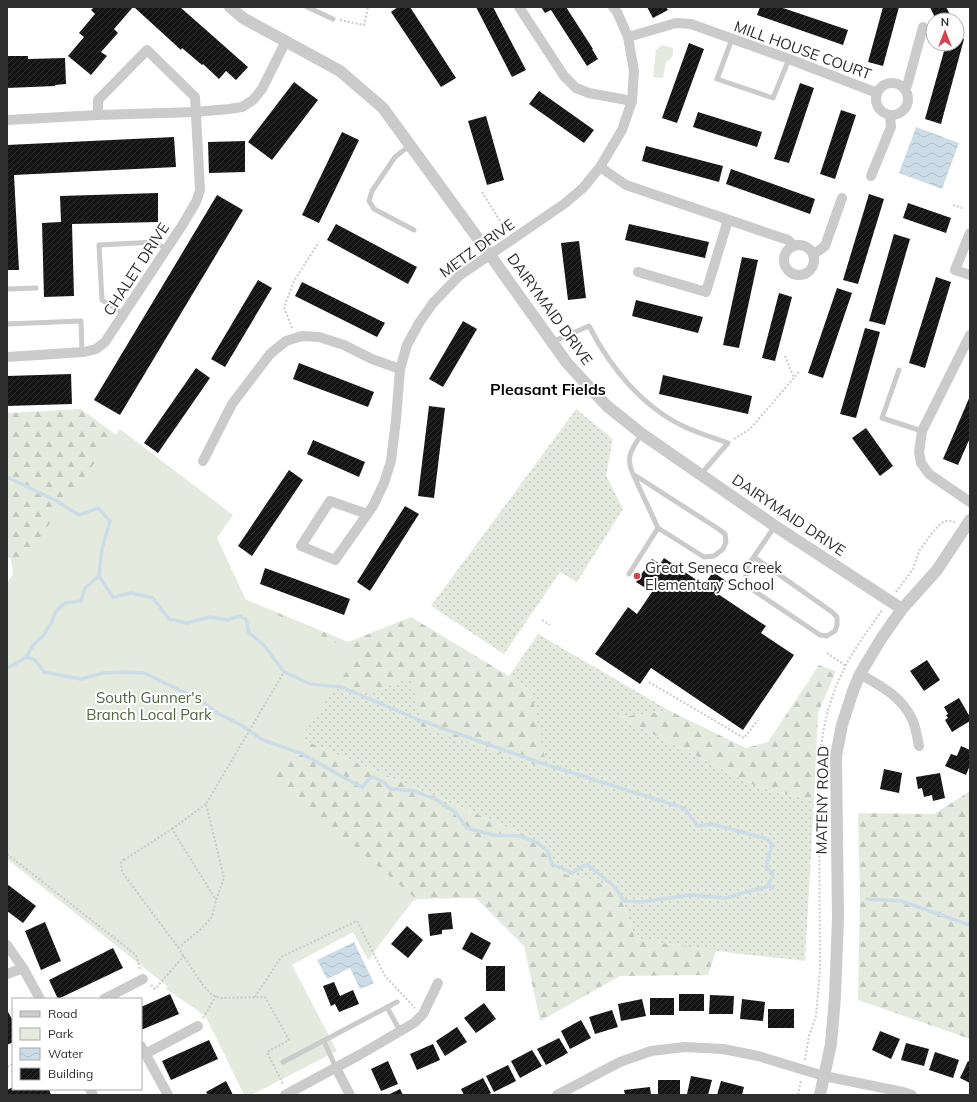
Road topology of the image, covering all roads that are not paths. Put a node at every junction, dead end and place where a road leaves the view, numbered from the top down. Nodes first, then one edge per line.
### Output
1 (230, 7) edge
2 (307, 7) edge
3 (519, 7) edge
4 (613, 7) edge
5 (333, 18) road end
6 (923, 27) dead end
7 (628, 37) junction
8 (732, 39) junction
9 (286, 41) junction
10 (789, 59) junction
11 (904, 88) junction
12 (877, 92) junction
13 (632, 101) junction
14 (196, 112) junction
15 (98, 115) junction
16 (890, 116) junction
17 (7, 120) edge
18 (410, 145) junction
19 (600, 167) junction
20 (871, 176) dead end
21 (842, 198) dead end
22 (728, 220) junction
23 (414, 230) dead end
24 (970, 233) edge
25 (794, 246) junction
26 (167, 250) junction
27 (490, 255) junction
28 (813, 255) junction
29 (638, 272) dead end
30 (970, 275) edge
31 (36, 288) dead end
32 (7, 289) edge
33 (124, 314) junction
34 (7, 324) edge
35 (970, 334) edge
36 (552, 342) junction
37 (82, 352) junction
38 (7, 357) edge
39 (400, 369) junction
40 (899, 370) dead end
41 (922, 431) junction
42 (642, 434) junction
43 (204, 461) dead end
44 (633, 474) junction
45 (700, 474) junction
46 (970, 502) edge
47 (367, 514) junction
48 (970, 520) edge
49 (775, 526) junction
50 (658, 528) junction
51 (754, 557) junction
52 (629, 574) dead end
53 (902, 609) junction
54 (860, 674) junction
55 (919, 746) dead end
56 (7, 945) edge
57 (23, 968) junction
58 (7, 974) edge
59 (143, 979) road end
60 (438, 984) dead end
61 (111, 997) edge
62 (39, 998) edge
63 (397, 1002) dead end
64 (387, 1007) junction
65 (198, 1026) road end
66 (401, 1032) junction
67 (324, 1041) junction
68 (143, 1050) edge
69 (284, 1062) dead end
70 (336, 1068) junction
71 (824, 1076) junction
72 (168, 1095) edge
73 (285, 1095) edge
74 (350, 1095) edge
75 (557, 1095) edge
76 (820, 1095) edge
77 (912, 1095) edge

1 - 9 street, DAIRYMAID DRIVE
2 - 5 lane
3 - 13 street
4 - 7 street, METZ DRIVE
6 - 11 street
7 - 8 street, MILL HOUSE COURT
7 - 13 street, METZ DRIVE
8 - 10 street, MILL HOUSE COURT
8 - 10 lane
9 - 14 street
9 - 18 street, DAIRYMAID DRIVE
10 - 12 street, MILL HOUSE COURT
11 - 12 street, MILL HOUSE COURT
11 - 16 street
12 - 16 street, MILL HOUSE COURT
13 - 19 street, METZ DRIVE
14 - 15 street
14 - 15 street, CHALET DRIVE
14 - 26 street, CHALET DRIVE
15 - 17 street
16 - 20 street
18 - 23 lane
18 - 27 street, DAIRYMAID DRIVE
19 - 22 street
19 - 27 street, METZ DRIVE
21 - 28 street
22 - 25 street
22 - 29 street
24 - 30 street
25 - 28 street
25 - 28 street
26 - 33 street, CHALET DRIVE
26 - 33 lane
27 - 36 street, DAIRYMAID DRIVE
27 - 39 street, METZ DRIVE
31 - 32 lane
33 - 37 street, CHALET DRIVE
34 - 37 lane
35 - 41 street
36 - 42 street, DAIRYMAID DRIVE
36 - 45 lane
37 - 38 street, CHALET DRIVE
39 - 43 street
39 - 47 street, METZ DRIVE
40 - 41 lane
41 - 46 street
42 - 44 lane
42 - 45 street, DAIRYMAID DRIVE
44 - 50 lane
44 - 50 lane
45 - 49 street, DAIRYMAID DRIVE
47 - 47 street, METZ DRIVE
48 - 53 street, MATENY ROAD
49 - 51 lane
49 - 53 street, DAIRYMAID DRIVE
50 - 52 lane
51 - 51 lane
53 - 54 street, MATENY ROAD
54 - 55 street
54 - 71 street, MATENY ROAD
56 - 57 street
57 - 58 street
57 - 62 street
59 - 61 street
60 - 66 street
63 - 64 lane
64 - 66 lane
64 - 67 lane
65 - 68 street
66 - 70 street
67 - 69 lane
67 - 70 lane
68 - 72 street
70 - 73 street
70 - 74 street
71 - 75 street
71 - 76 street, MATENY ROAD
71 - 77 street

